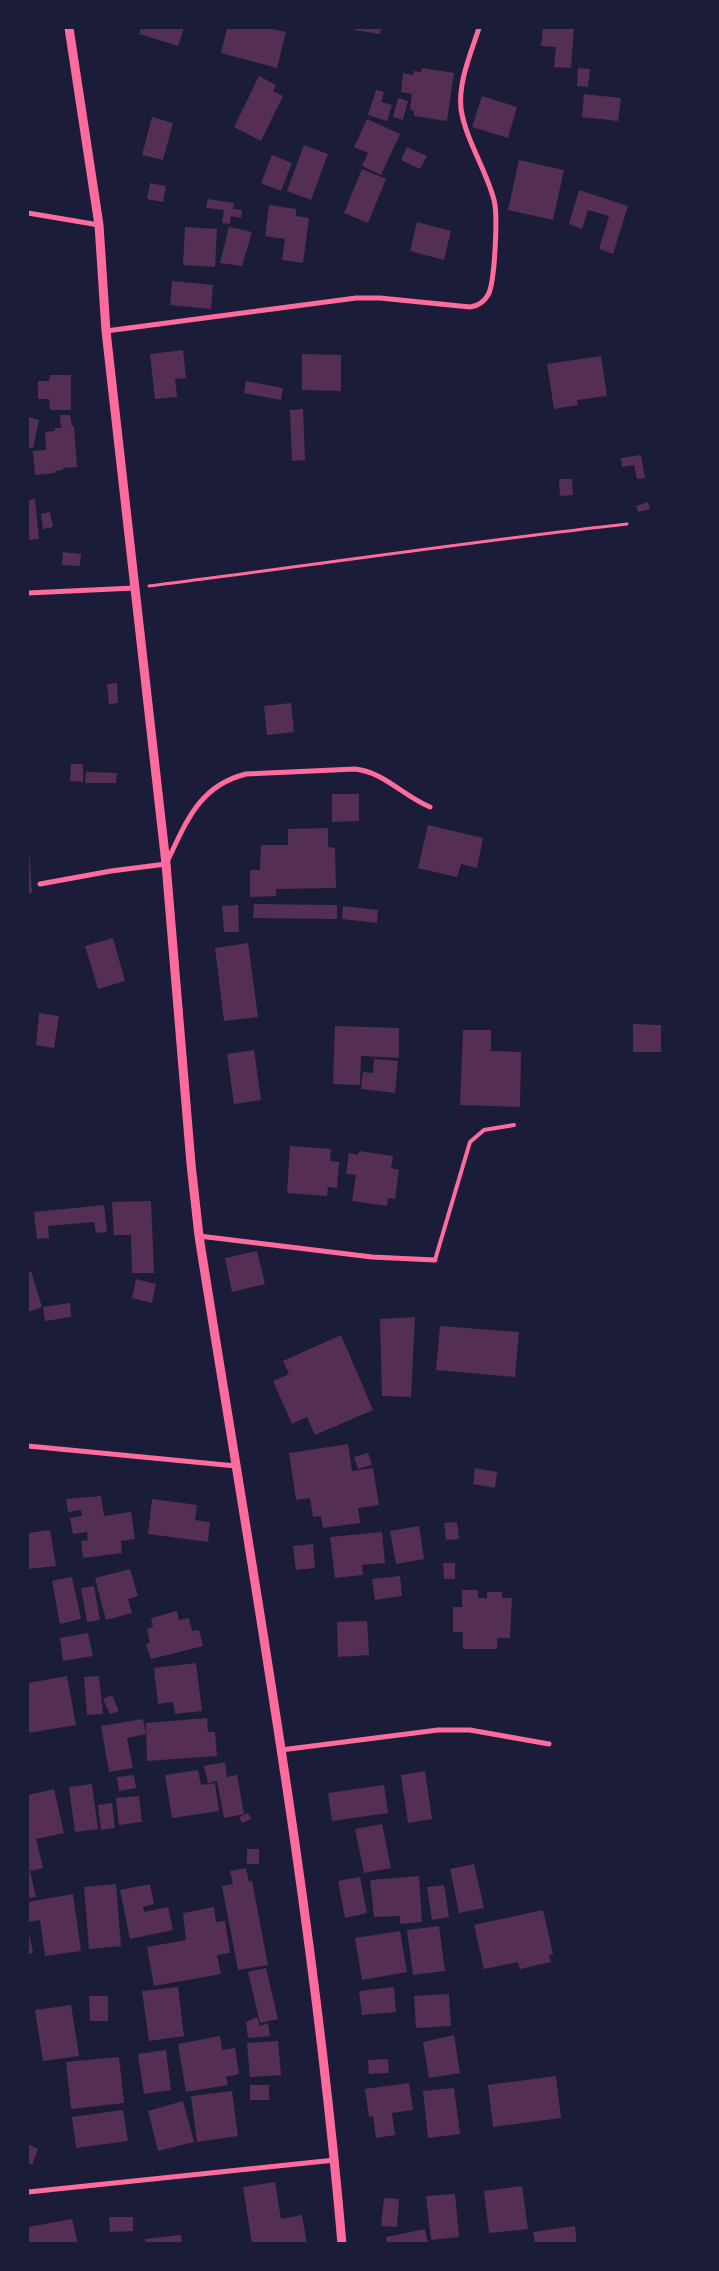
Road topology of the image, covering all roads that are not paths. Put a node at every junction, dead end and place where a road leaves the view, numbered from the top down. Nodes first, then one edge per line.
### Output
1 (69, 28) edge
2 (479, 28) edge
3 (28, 213) edge
4 (99, 225) junction
5 (106, 331) junction
6 (134, 588) junction
7 (28, 593) edge
8 (430, 807) dead end
9 (166, 864) junction
10 (40, 884) dead end
11 (514, 1125) dead end
12 (199, 1236) junction
13 (435, 1260) joint
14 (28, 1446) edge
15 (236, 1466) junction
16 (549, 1744) dead end
17 (281, 1750) junction
18 (335, 2160) junction
19 (28, 2192) edge
20 (342, 2244) edge

1 - 4 street
2 - 5 street
3 - 4 street
4 - 5 street
5 - 6 street
6 - 7 street
6 - 9 street
8 - 9 street
9 - 10 street
9 - 12 street
11 - 13 lane
12 - 13 street
12 - 15 street
14 - 15 street
15 - 17 street
16 - 17 street
17 - 18 street
18 - 19 street
18 - 20 street

